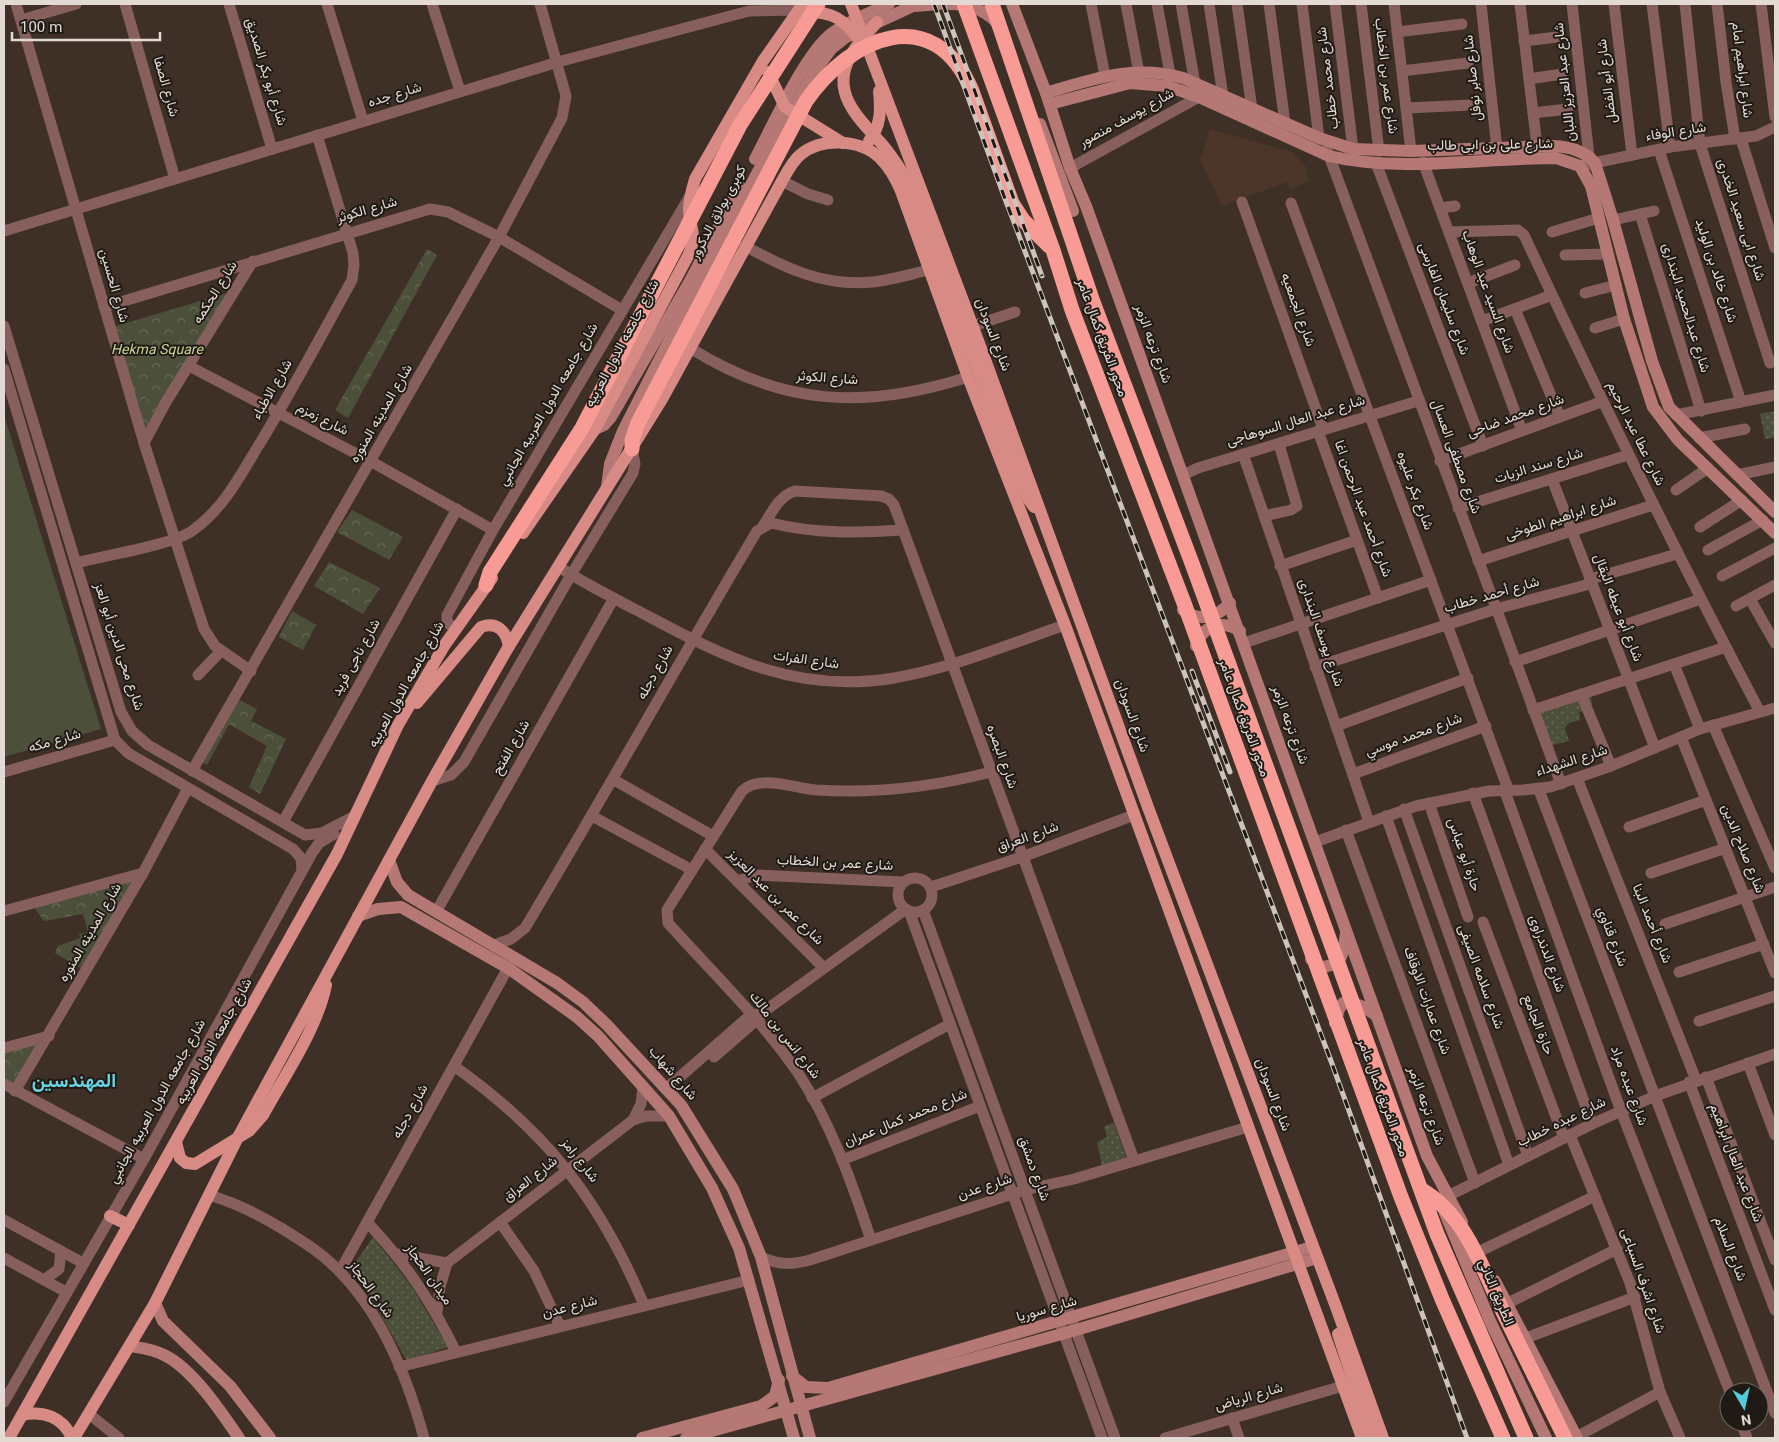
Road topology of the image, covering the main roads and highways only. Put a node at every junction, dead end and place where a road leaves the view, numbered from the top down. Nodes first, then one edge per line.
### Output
1 (818, 4) edge
2 (851, 4) edge
3 (964, 4) edge
4 (992, 4) edge
5 (801, 7) edge
6 (877, 22) road end
7 (868, 53) junction
8 (763, 61) junction
9 (878, 79) junction
10 (899, 134) junction
11 (843, 143) junction
12 (861, 147) junction
13 (874, 154) junction
14 (1053, 250) junction
15 (632, 449) junction
16 (1042, 513) junction
17 (486, 585) junction
18 (509, 646) junction
19 (398, 725) junction
20 (1149, 810) junction
21 (1134, 815) junction
22 (237, 1139) junction
23 (176, 1142) junction
24 (1422, 1190) junction
25 (110, 1216) road end
26 (129, 1225) junction
27 (1336, 1306) junction
28 (22, 1415) junction
29 (9, 1438) edge
30 (73, 1438) edge
31 (1362, 1438) edge
32 (1372, 1438) edge
33 (1382, 1438) edge
34 (1503, 1438) edge
35 (1526, 1438) edge
36 (1573, 1438) edge

1 - 17 highway
2 - 7 main road, شارع السودان
3 - 14 highway, محور الفريق كمال عامر
4 - 24 highway, محور الفريق كمال عامر
5 - 7 main road
5 - 8 main road, شارع جامعه الدول العربيه
6 - 16 main road
7 - 9 main road, شارع السودان
8 - 11 main road
8 - 17 main road, شارع جامعه الدول العربيه
9 - 10 main road, شارع السودان
9 - 12 main road
10 - 13 main road
10 - 16 main road, شارع السودان
11 - 12 main road
11 - 15 main road
12 - 13 main road
13 - 21 main road
14 - 15 highway
14 - 34 highway, محور الفريق كمال عامر
15 - 18 main road
16 - 20 main road, شارع السودان
17 - 19 main road, شارع جامعه الدول العربيه
18 - 19 main road
18 - 22 main road
19 - 23 main road, شارع جامعه الدول العربيه
20 - 21 main road
20 - 27 main road, شارع السودان
21 - 31 main road
22 - 23 main road
22 - 30 main road
23 - 26 main road, شارع جامعه الدول العربيه
24 - 35 highway, محور الفريق كمال عامر
24 - 36 highway
25 - 26 main road
26 - 28 main road, شارع جامعه الدول العربيه
27 - 32 main road
27 - 33 main road, شارع السودان
28 - 29 main road, شارع جامعه الدول العربيه
28 - 30 main road

